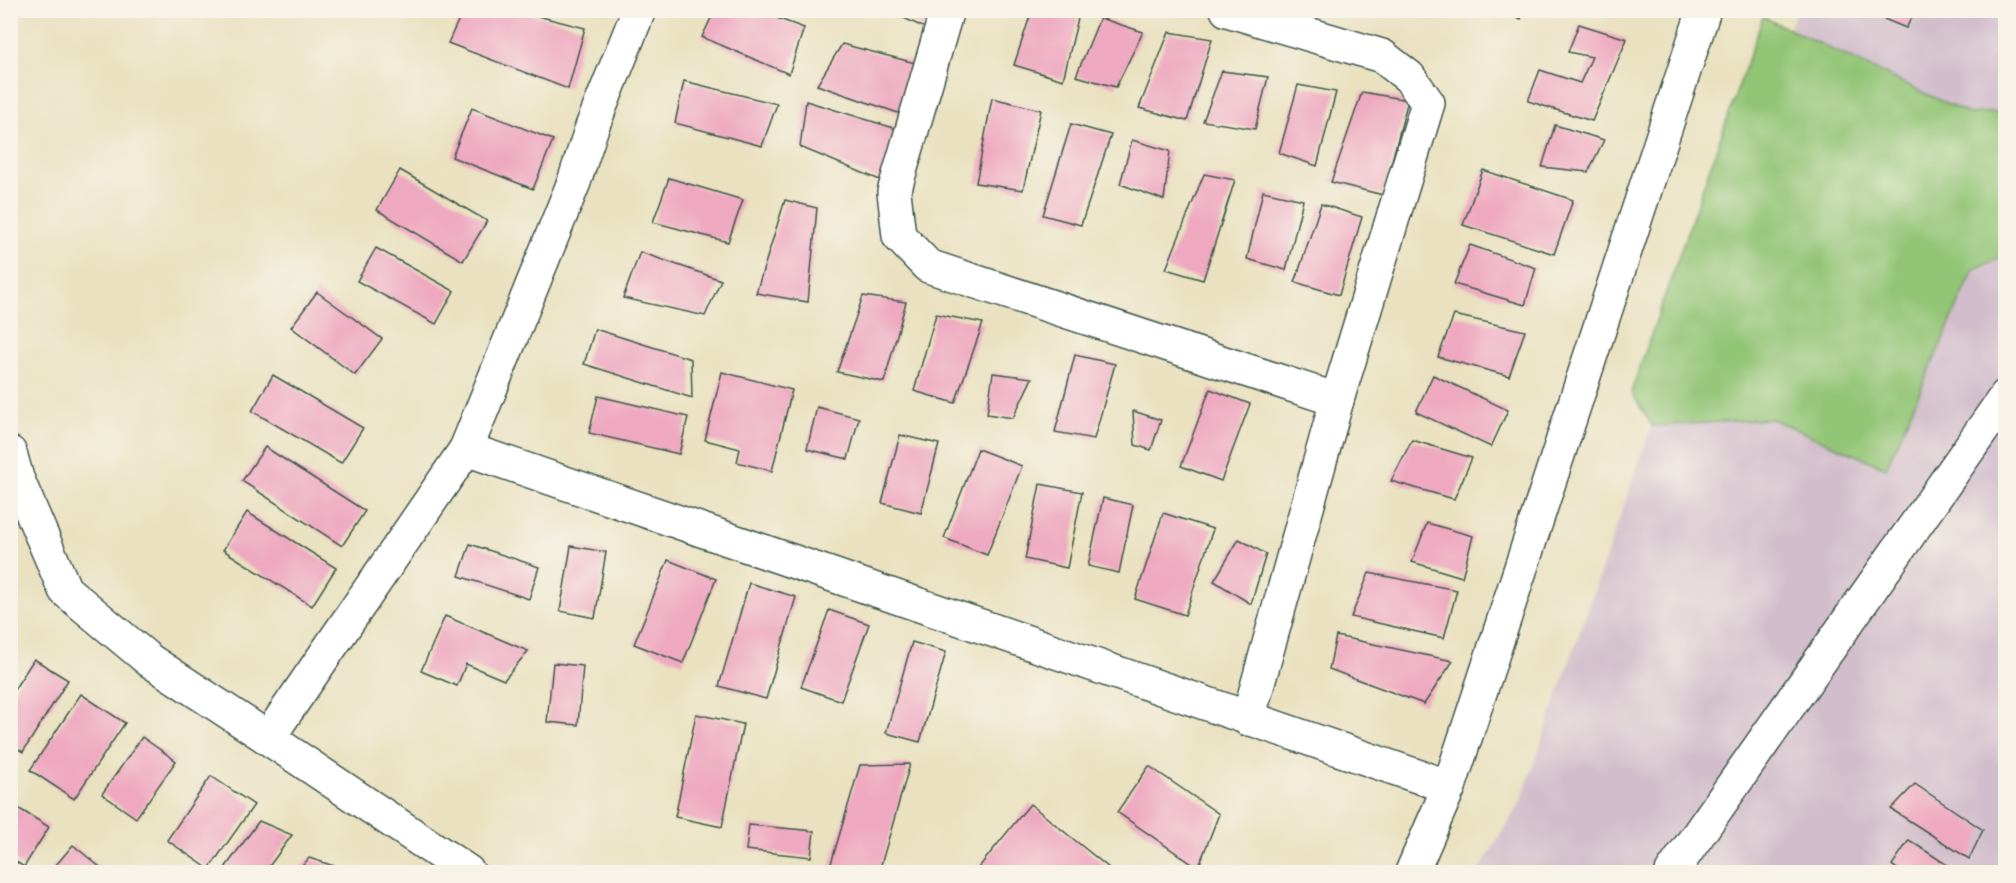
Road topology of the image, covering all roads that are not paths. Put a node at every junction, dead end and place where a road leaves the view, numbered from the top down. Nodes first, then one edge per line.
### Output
1 (639, 10) edge
2 (947, 10) edge
3 (1227, 10) edge
4 (1704, 10) edge
5 (2006, 396) edge
6 (1337, 400) junction
7 (466, 449) junction
8 (10, 453) edge
9 (1248, 719) junction
10 (268, 738) junction
11 (1449, 787) junction
12 (468, 873) edge
13 (1412, 873) edge
14 (1672, 873) edge

1 - 7 street
2 - 6 street
3 - 6 street
4 - 11 street
5 - 14 street
6 - 9 street
7 - 9 street
7 - 10 street
8 - 10 street
9 - 11 street
10 - 12 street
11 - 13 street

